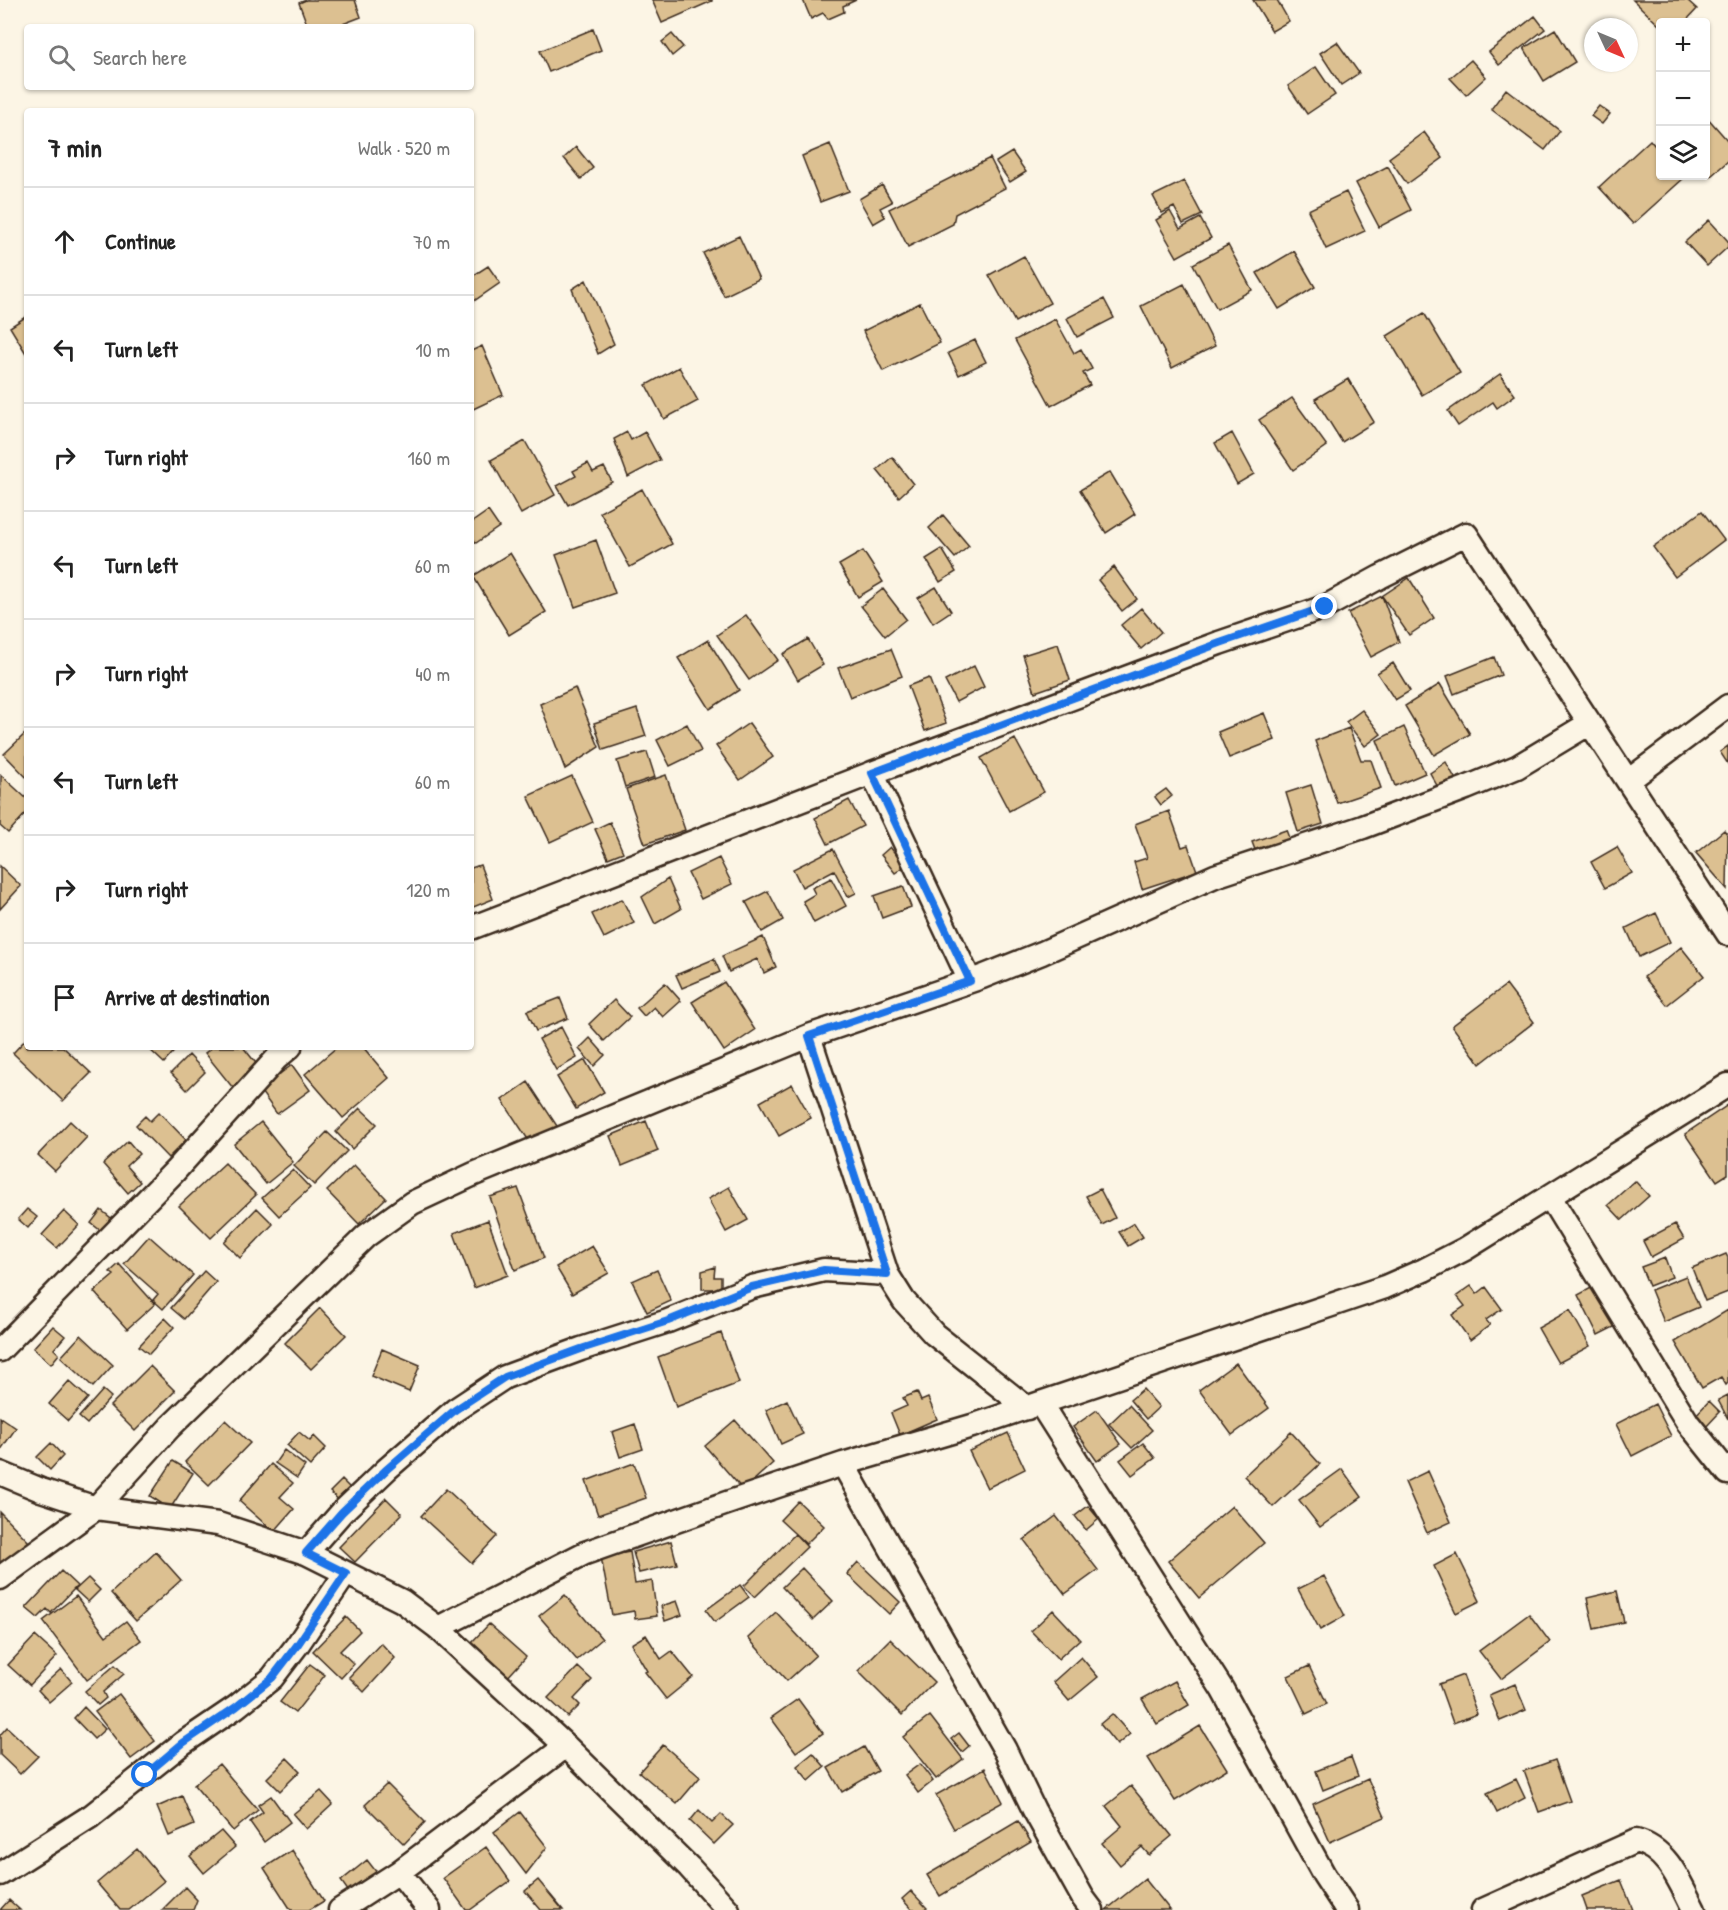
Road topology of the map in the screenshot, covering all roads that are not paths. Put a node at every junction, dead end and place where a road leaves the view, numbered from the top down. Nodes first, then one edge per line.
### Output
1 (1728, 706) edge
2 (1590, 723) junction
3 (872, 773) junction
4 (1628, 781) junction
5 (474, 927) edge
6 (1728, 934) edge
7 (970, 981) junction
8 (809, 1036) junction
9 (286, 1050) edge
10 (1728, 1085) edge
11 (1550, 1197) junction
12 (887, 1274) junction
13 (0, 1350) edge
14 (1033, 1405) junction
15 (843, 1464) junction
16 (0, 1473) edge
17 (1728, 1473) edge
18 (96, 1508) junction
19 (306, 1553) junction
20 (346, 1573) junction
21 (0, 1578) edge
22 (438, 1628) junction
23 (566, 1746) junction
24 (399, 1872) junction
25 (0, 1874) edge
26 (340, 1910) edge
27 (429, 1910) edge
28 (728, 1910) edge
29 (1092, 1910) edge
30 (1347, 1910) edge
31 (1483, 1910) edge
32 (1694, 1910) edge

1 - 4 street
2 - 3 street
2 - 4 street
2 - 7 street
3 - 5 street
3 - 7 street
4 - 6 street
7 - 8 street
8 - 12 street
8 - 18 street
9 - 13 street
10 - 11 street
11 - 14 street
11 - 17 street
12 - 14 street
12 - 19 street
14 - 15 street
14 - 30 street
15 - 22 street
15 - 29 street
16 - 18 street
18 - 19 street
18 - 21 street
19 - 20 street
20 - 22 street
20 - 25 street
22 - 23 street
23 - 24 street
23 - 28 street
24 - 26 street
24 - 27 street
31 - 32 street

